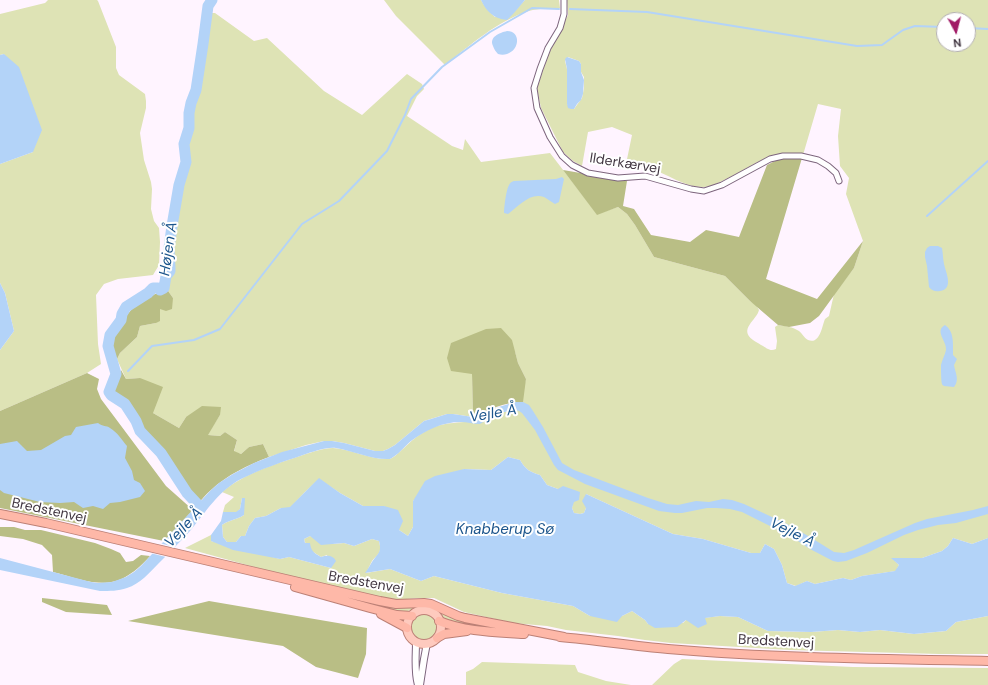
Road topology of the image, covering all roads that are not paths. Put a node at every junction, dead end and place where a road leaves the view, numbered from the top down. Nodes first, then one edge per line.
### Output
1 (564, 0) edge
2 (839, 181) dead end
3 (0, 514) edge
4 (187, 556) junction
5 (370, 608) junction
6 (412, 616) junction
7 (439, 621) junction
8 (407, 628) junction
9 (472, 630) junction
10 (564, 637) junction
11 (437, 638) junction
12 (416, 642) junction
13 (427, 643) junction
14 (988, 661) edge
15 (419, 685) edge

1 - 2 street, Ilderkærvej
3 - 4 highway, Bredstenvej
4 - 5 highway, Bredstenvej
4 - 10 highway, Bredstenvej
5 - 6 highway, Bredstenvej
5 - 8 highway, Bredstenvej
6 - 7 main road
6 - 8 main road
7 - 9 highway, Bredstenvej
7 - 11 main road
8 - 12 main road
9 - 10 highway, Bredstenvej
9 - 11 highway, Bredstenvej
10 - 14 highway, Bredstenvej
11 - 13 main road
12 - 13 main road
12 - 15 street
13 - 15 street

